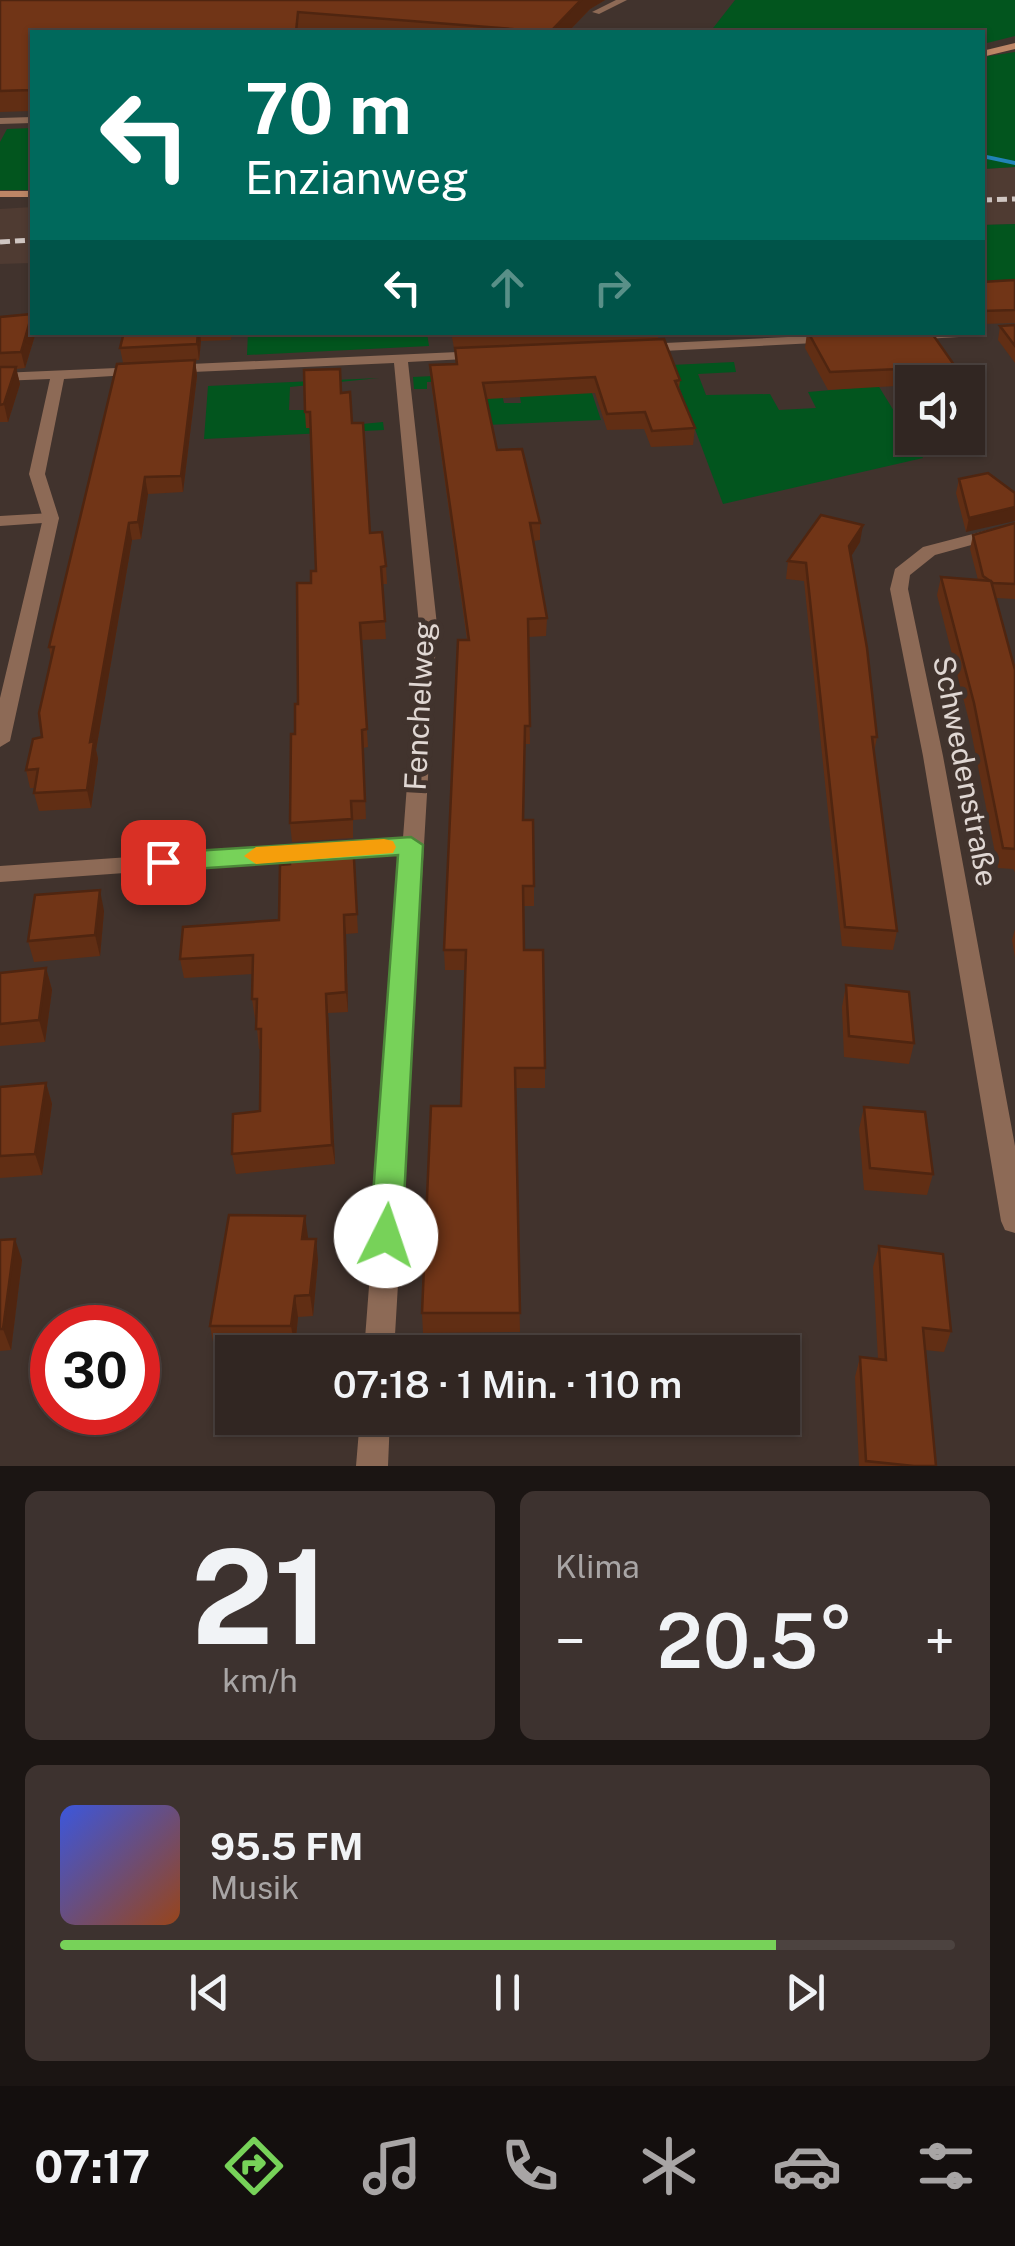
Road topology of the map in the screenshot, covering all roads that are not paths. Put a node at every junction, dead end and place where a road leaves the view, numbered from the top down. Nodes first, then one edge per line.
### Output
1 (622, 0) edge
2 (596, 12) dead end
3 (1015, 46) edge
4 (985, 53) edge
5 (30, 120) edge
6 (0, 121) edge
7 (0, 194) edge
8 (30, 194) edge
9 (985, 332) edge
10 (999, 332) edge
11 (918, 335) edge
12 (897, 336) edge
13 (838, 339) edge
14 (619, 349) edge
15 (500, 354) edge
16 (401, 359) junction
17 (58, 374) junction
18 (0, 377) edge
19 (51, 518) junction
20 (0, 521) edge
21 (1015, 528) edge
22 (0, 742) edge
23 (411, 845) junction
24 (0, 874) edge
25 (1015, 1221) edge
26 (380, 1335) edge
27 (374, 1435) edge
28 (372, 1466) edge

1 - 2 street
3 - 4 street
5 - 6 street
7 - 8 street
9 - 10 street
11 - 12 street
13 - 14 street
15 - 16 street
16 - 17 street
16 - 23 street, Fenchelweg
17 - 18 street
17 - 19 street
19 - 20 street
19 - 22 street
21 - 25 street, Schwedenstraße
23 - 24 street
23 - 26 street, Fenchelweg
27 - 28 street

